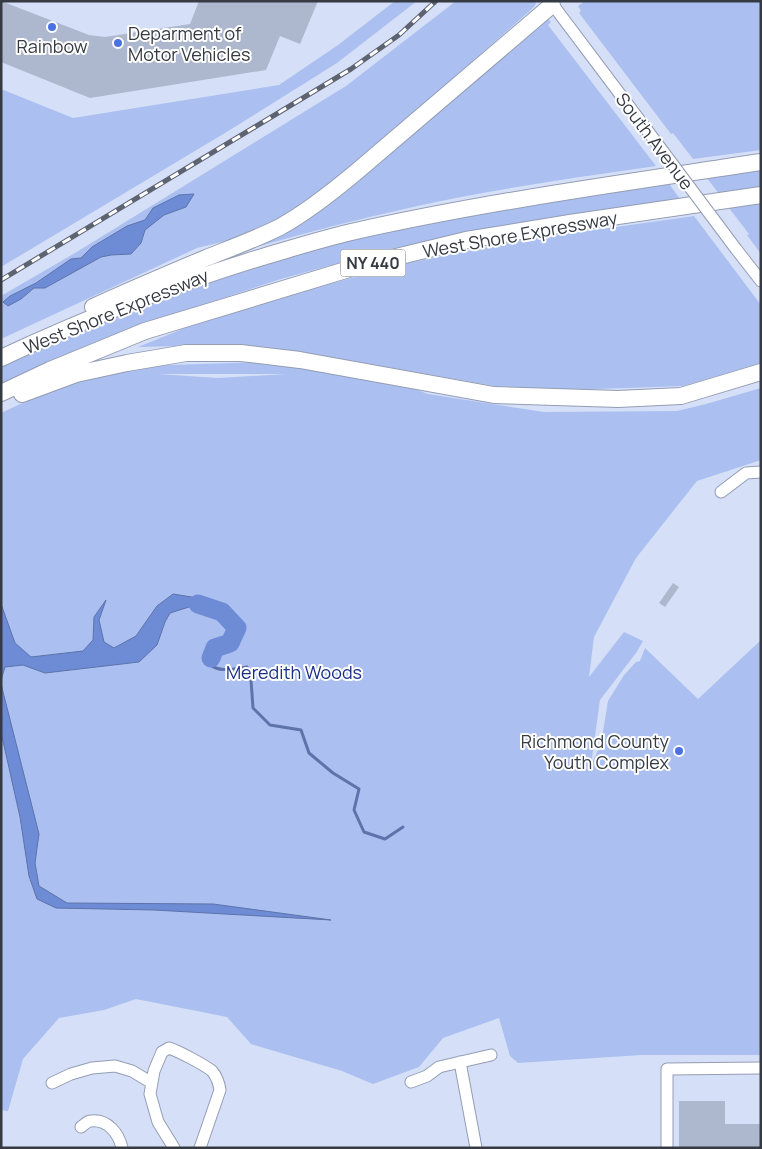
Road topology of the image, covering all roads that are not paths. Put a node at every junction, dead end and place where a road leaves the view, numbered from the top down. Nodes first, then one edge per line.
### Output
1 (553, 2) edge
2 (761, 162) edge
3 (761, 195) edge
4 (761, 281) edge
5 (1, 352) edge
6 (1, 358) edge
7 (761, 372) edge
8 (1, 393) edge
9 (1, 403) edge
10 (761, 472) edge
11 (721, 492) dead end
12 (491, 1055) dead end
13 (460, 1062) junction
14 (761, 1068) edge
15 (411, 1082) dead end
16 (52, 1083) dead end
17 (152, 1083) junction
18 (81, 1127) dead end
19 (122, 1148) edge
20 (174, 1148) edge
21 (200, 1148) edge
22 (476, 1148) edge
23 (666, 1148) edge

1 - 4 street, South Avenue, bridge
1 - 5 highway
2 - 6 highway, West Shore Expressway / NY 440
3 - 8 highway, West Shore Expressway / NY 440
7 - 9 highway
10 - 11 street
12 - 13 street
13 - 15 street
13 - 22 street
14 - 23 street
16 - 17 street
17 - 20 street
17 - 21 street
18 - 19 street

